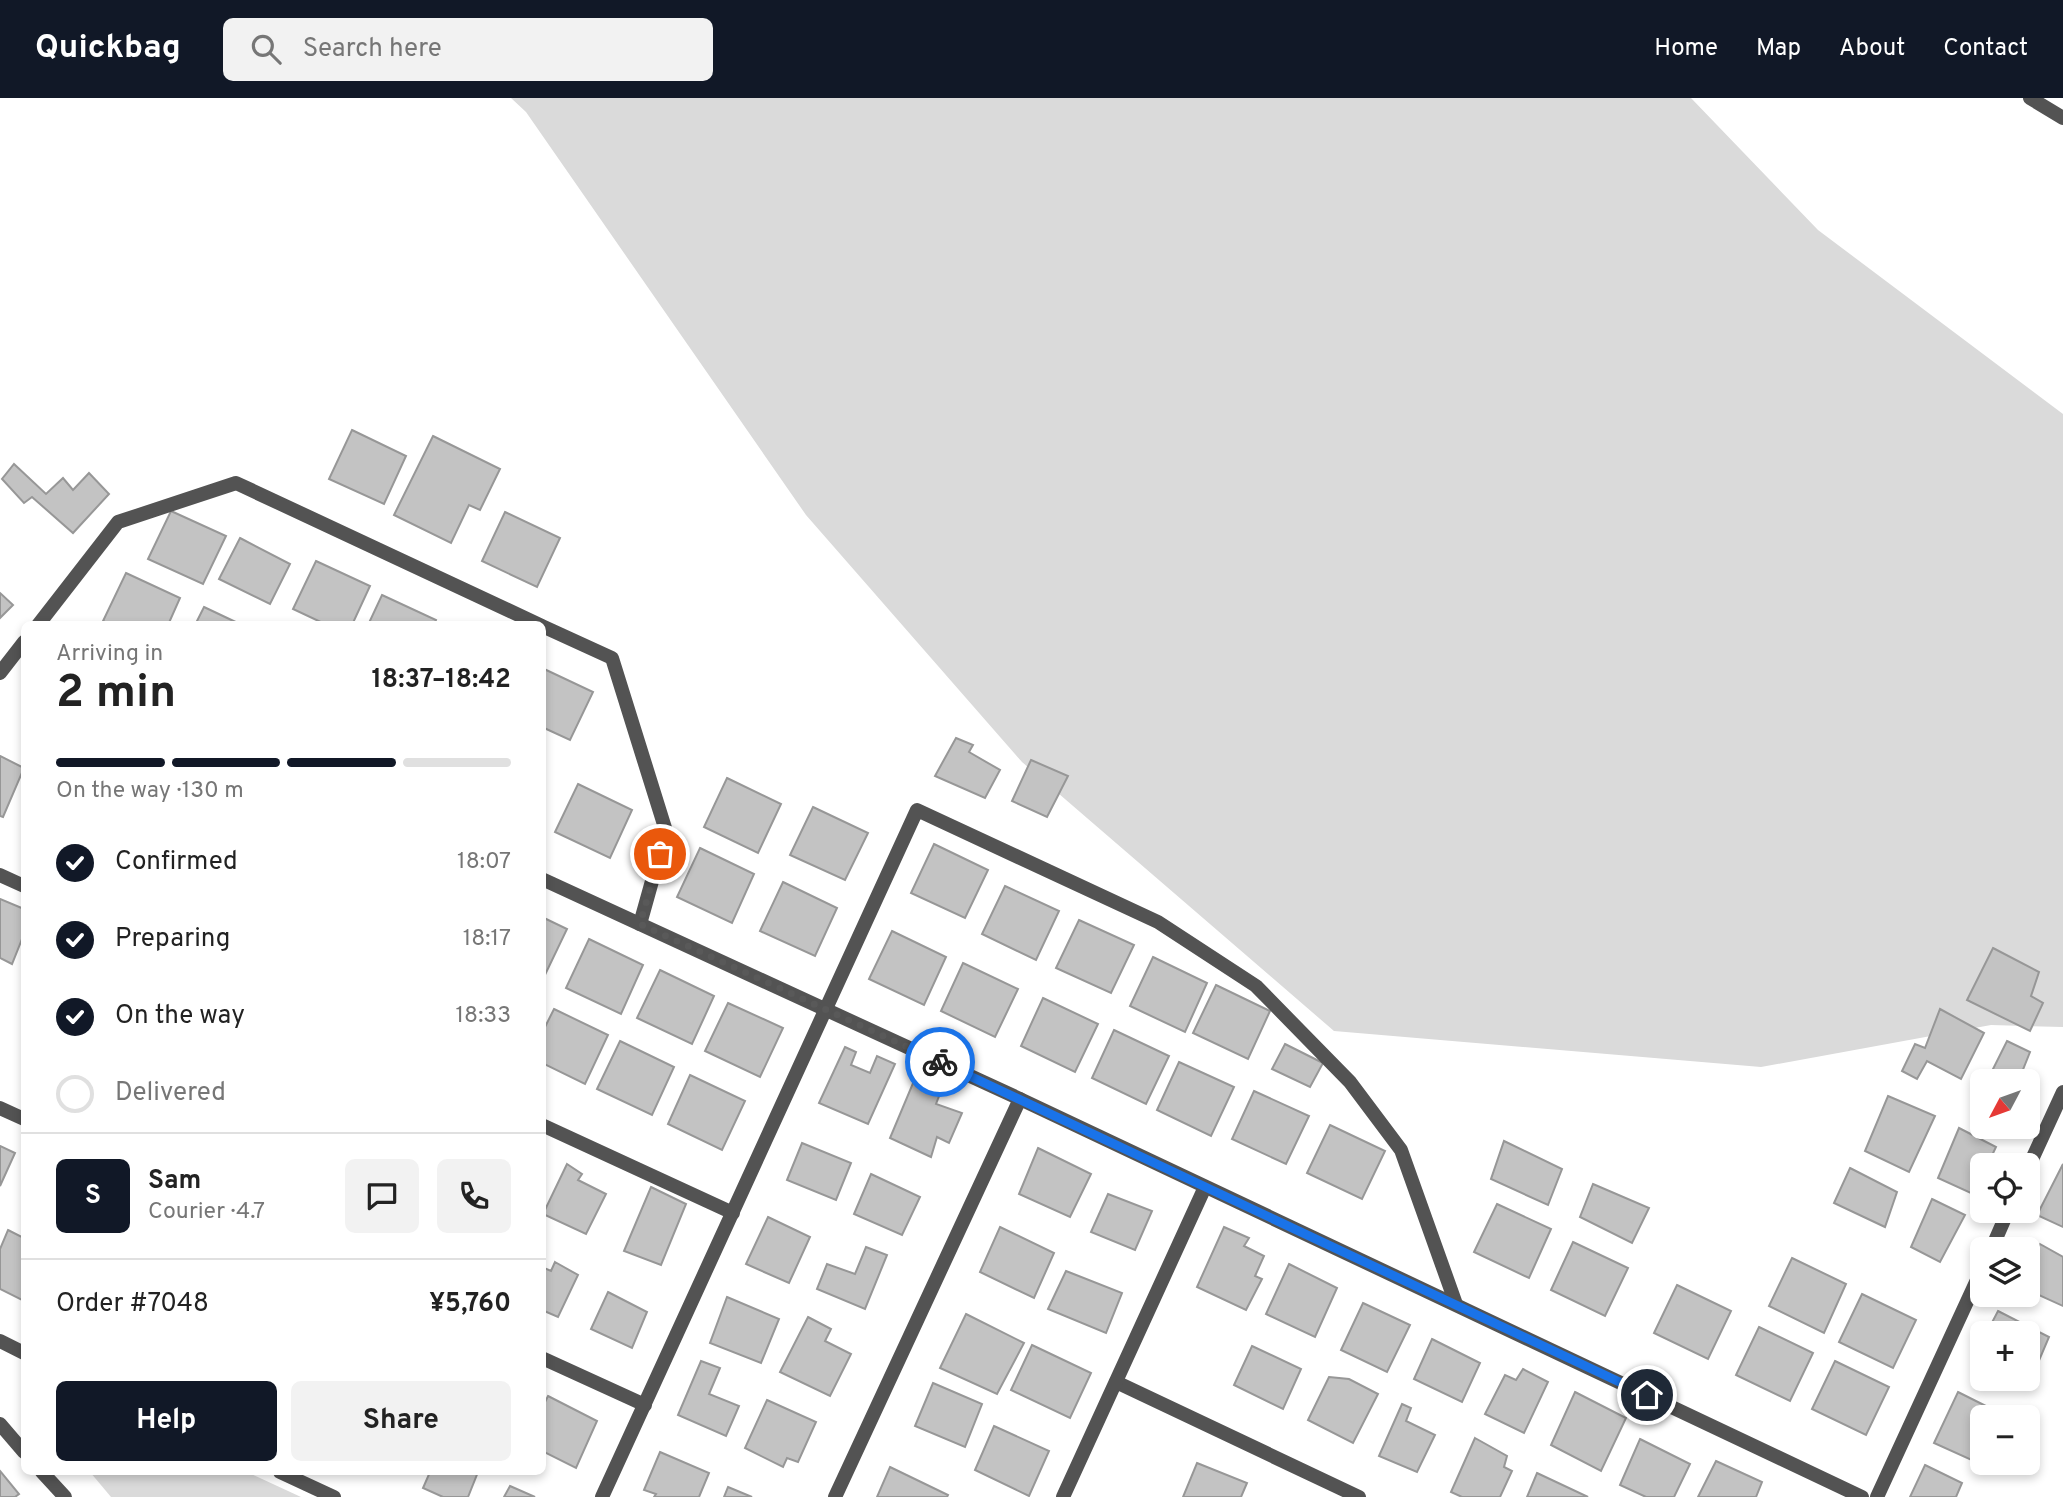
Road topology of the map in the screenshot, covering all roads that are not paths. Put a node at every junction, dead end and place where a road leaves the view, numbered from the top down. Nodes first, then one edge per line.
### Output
1 (2031, 98) edge
2 (2063, 118) edge
3 (41, 621) edge
4 (532, 621) edge
5 (546, 627) edge
6 (21, 646) edge
7 (0, 673) edge
8 (0, 875) edge
9 (546, 881) edge
10 (21, 885) edge
11 (640, 924) junction
12 (827, 1010) junction
13 (2063, 1092) edge
14 (1020, 1099) junction
15 (0, 1108) edge
16 (21, 1118) edge
17 (546, 1127) edge
18 (2035, 1153) edge
19 (1205, 1187) junction
20 (733, 1213) junction
21 (1970, 1295) edge
22 (1455, 1304) junction
23 (0, 1341) edge
24 (21, 1352) edge
25 (546, 1360) edge
26 (1116, 1382) junction
27 (645, 1405) junction
28 (0, 1424) edge
29 (21, 1448) edge
30 (45, 1475) edge
31 (286, 1475) edge
32 (65, 1497) edge
33 (334, 1497) edge
34 (602, 1497) edge
35 (835, 1497) edge
36 (1063, 1497) edge
37 (1359, 1497) edge
38 (1862, 1497) edge
39 (1877, 1497) edge

1 - 2 street
3 - 4 street
5 - 11 street
6 - 7 street
8 - 10 street
9 - 11 street
11 - 12 street
12 - 14 street
12 - 20 street
12 - 22 street
13 - 18 street
14 - 19 street
14 - 35 street
15 - 16 street
17 - 20 street
19 - 22 street
19 - 26 street
20 - 27 street
21 - 39 street
22 - 38 street
23 - 24 street
25 - 27 street
26 - 36 street
26 - 37 street
27 - 34 street
28 - 29 street
30 - 32 street
31 - 33 street

